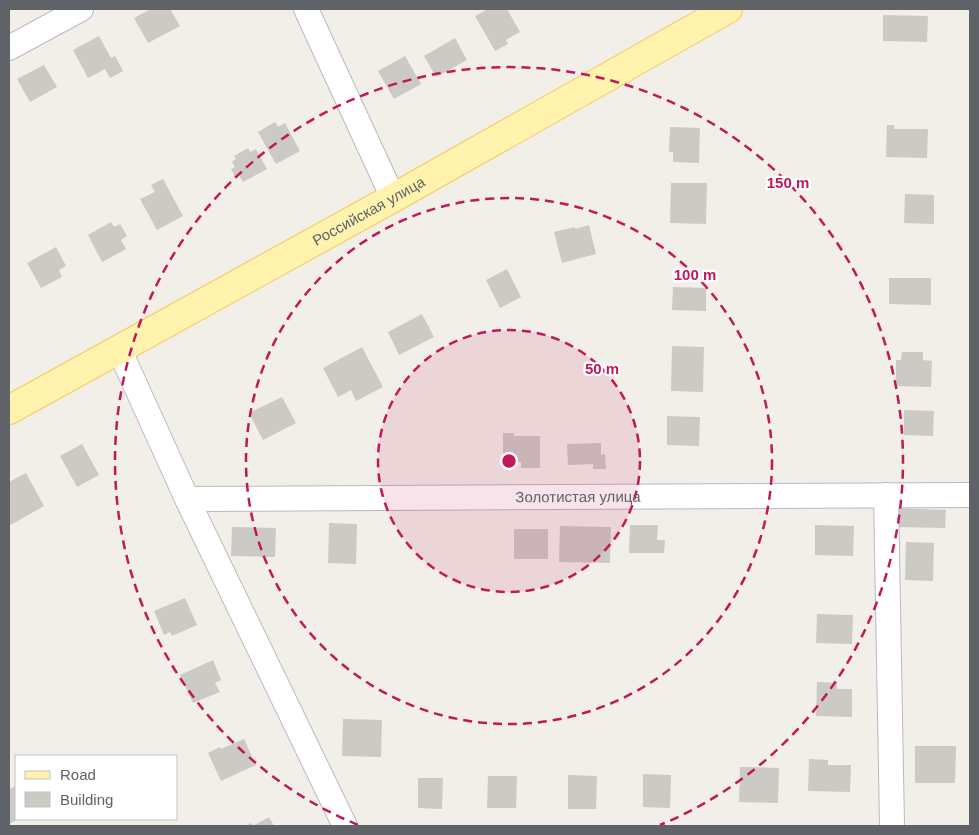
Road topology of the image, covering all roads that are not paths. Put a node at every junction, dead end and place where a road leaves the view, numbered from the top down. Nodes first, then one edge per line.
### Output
1 (82, 9) edge
2 (306, 9) edge
3 (728, 9) edge
4 (9, 48) edge
5 (393, 198) junction
6 (119, 349) junction
7 (9, 410) edge
8 (886, 495) junction
9 (970, 495) edge
10 (188, 499) junction
11 (345, 826) edge
12 (892, 826) edge

1 - 4 street
2 - 5 street
3 - 5 main road, Российская улица
5 - 6 main road, Российская улица
6 - 7 main road, Российская улица
6 - 10 street
8 - 9 street, Золотистая улица
8 - 10 street, Золотистая улица
8 - 12 street
10 - 11 street

